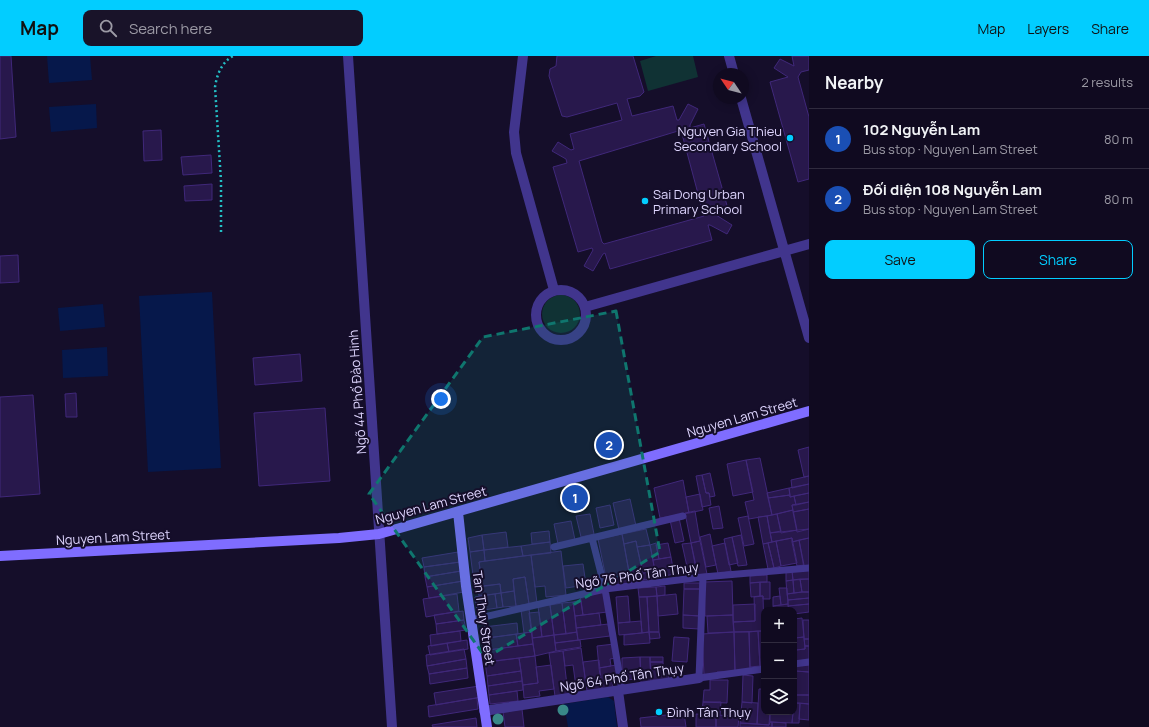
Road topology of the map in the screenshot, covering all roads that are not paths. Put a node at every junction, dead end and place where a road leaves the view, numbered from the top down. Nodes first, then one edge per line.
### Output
1 (348, 56) edge
2 (523, 56) edge
3 (729, 56) edge
4 (732, 68) edge
5 (743, 104) edge
6 (809, 244) edge
7 (784, 251) junction
8 (554, 290) junction
9 (585, 307) junction
10 (809, 338) edge
11 (809, 411) edge
12 (458, 512) junction
13 (683, 516) dead end
14 (379, 534) junction
15 (592, 538) junction
16 (554, 547) dead end
17 (0, 556) edge
18 (809, 568) edge
19 (703, 577) junction
20 (605, 589) junction
21 (471, 620) junction
22 (809, 662) edge
23 (797, 664) edge
24 (761, 669) edge
25 (699, 678) junction
26 (620, 690) junction
27 (484, 711) junction
28 (392, 727) edge
29 (487, 727) edge
30 (623, 727) edge

1 - 14 street, Ngõ 44 Phố Đào Hinh
2 - 8 street
3 - 4 street
5 - 7 street
6 - 7 street
7 - 9 street
7 - 10 street
8 - 9 street
8 - 9 street
11 - 12 street, Nguyen Lam Street
12 - 14 street, Nguyen Lam Street
12 - 21 street, Tan Thuy Street
13 - 15 lane
14 - 17 street, Nguyen Lam Street
14 - 28 street, Ngõ 44 Phố Đào Hinh
15 - 16 lane
15 - 20 lane
18 - 19 lane, Ngõ 76 Phố Tân Thụy
19 - 20 lane, Ngõ 76 Phố Tân Thụy
19 - 25 lane
20 - 21 lane, Ngõ 76 Phố Tân Thụy
20 - 26 lane
21 - 27 street, Tan Thuy Street
22 - 23 lane
24 - 25 lane, Ngõ 64 Phố Tân Thụy
25 - 26 street, Ngõ 64 Phố Tân Thụy
26 - 27 street, Ngõ 64 Phố Tân Thụy
26 - 30 street
27 - 29 street, Tan Thuy Street

